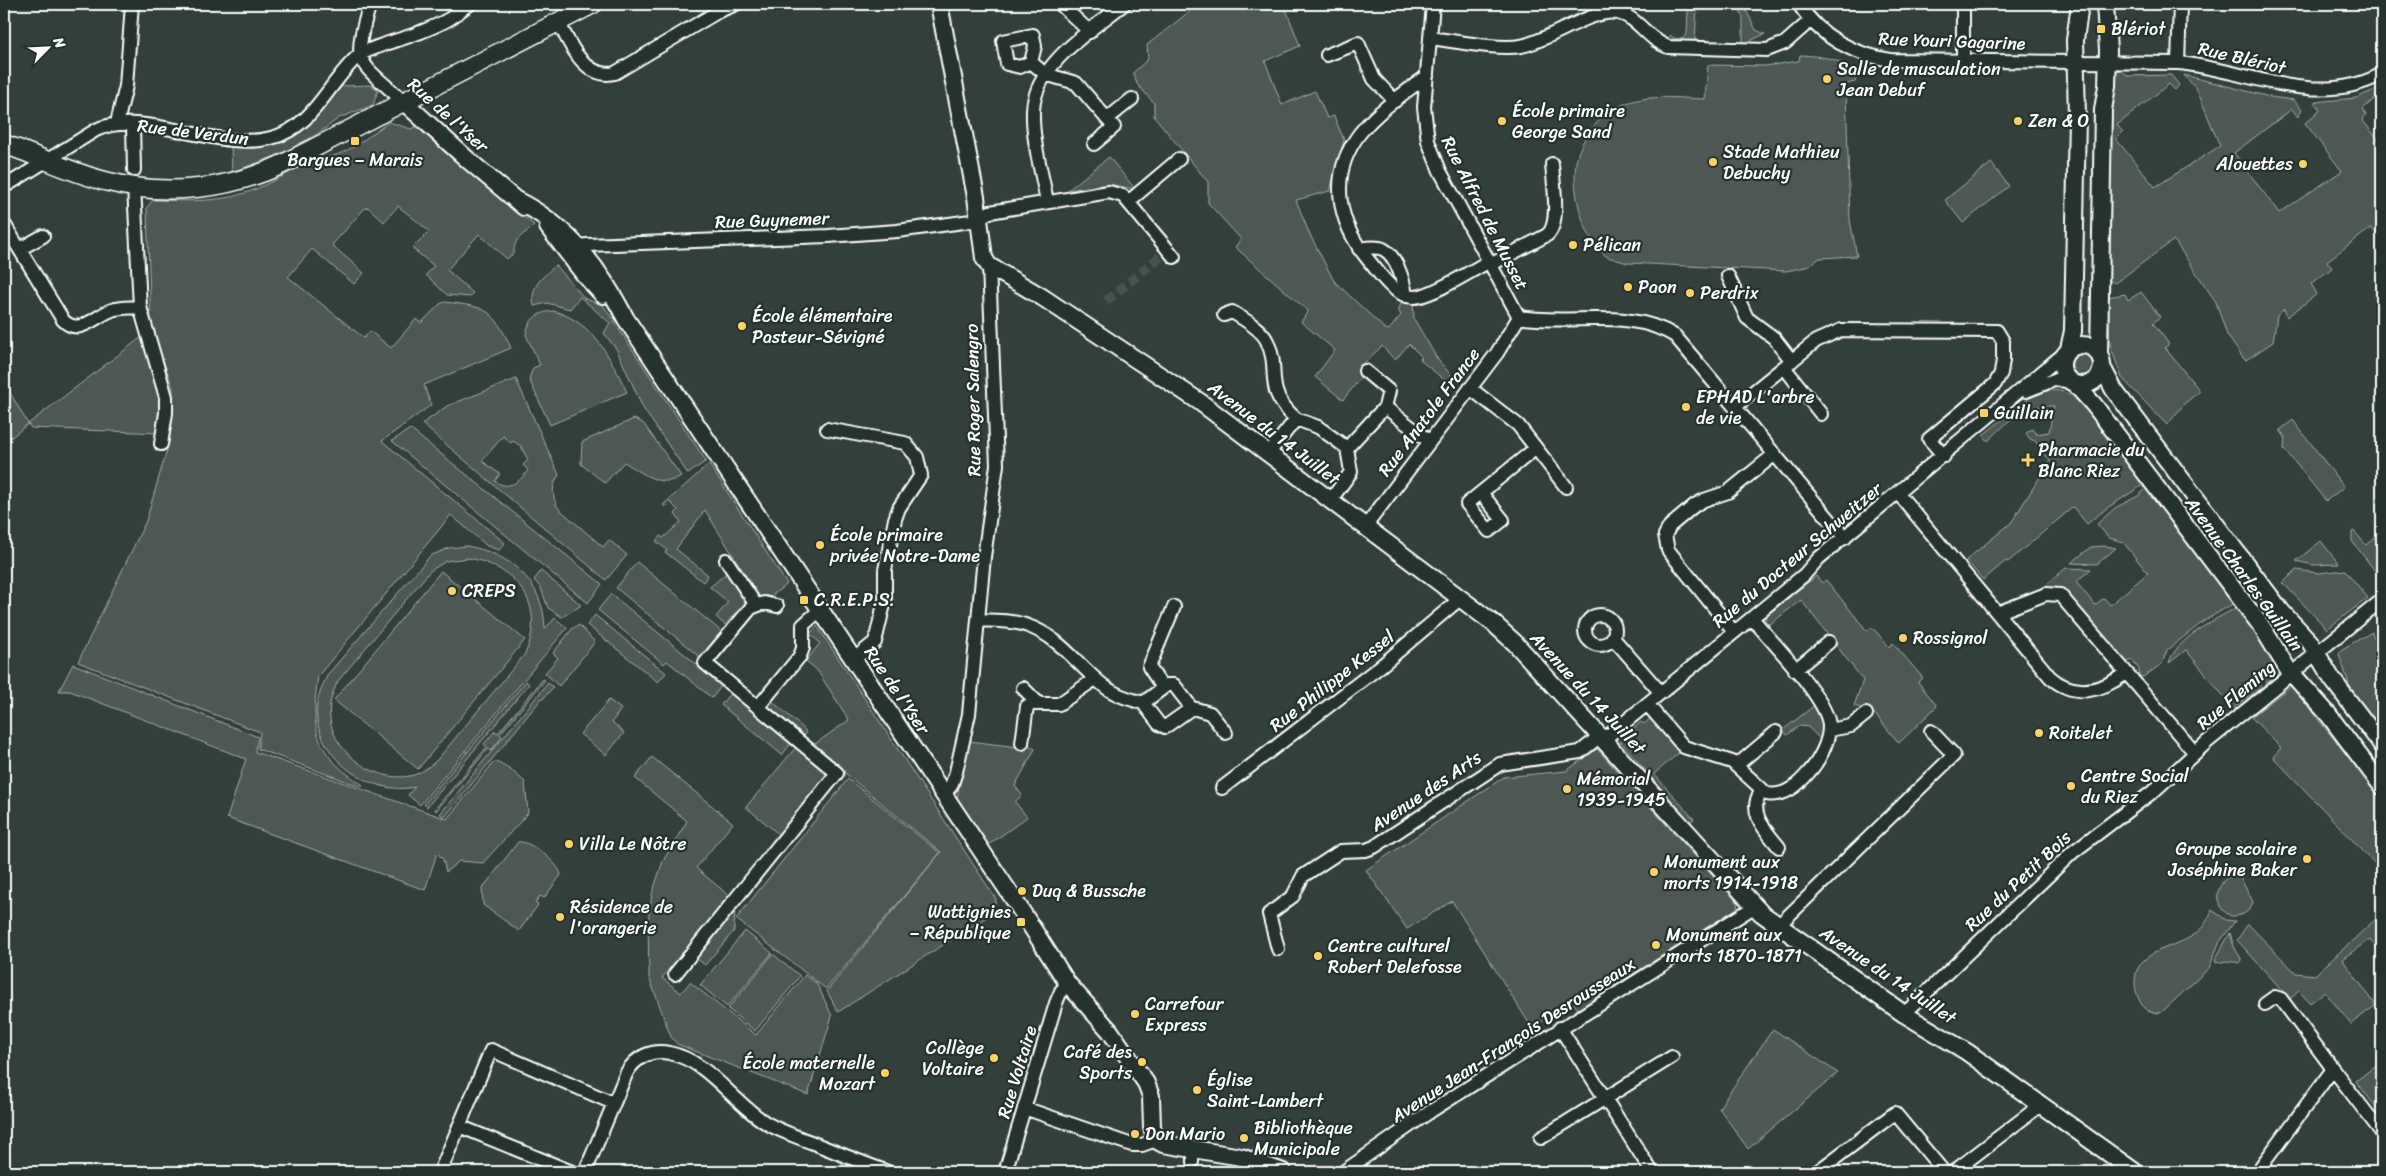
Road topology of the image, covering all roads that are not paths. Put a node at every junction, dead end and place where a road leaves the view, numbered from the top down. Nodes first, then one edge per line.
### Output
1 (132, 4) edge
2 (370, 4) edge
3 (470, 4) edge
4 (593, 4) edge
5 (736, 4) edge
6 (939, 4) edge
7 (1060, 4) edge
8 (1124, 4) edge
9 (1433, 4) edge
10 (1799, 4) edge
11 (1963, 4) edge
12 (2080, 4) edge
13 (2105, 4) edge
14 (2180, 4) edge
15 (1811, 20) junction
16 (558, 22) junction
17 (1090, 32) junction
18 (1430, 38) junction
19 (359, 55) junction
20 (1328, 55) dead end
21 (1963, 60) junction
22 (1031, 62) dead end
23 (2075, 62) junction
24 (2100, 62) junction
25 (2178, 63) junction
26 (1045, 74) junction
27 (2382, 74) edge
28 (1427, 76) junction
29 (1132, 99) dead end
30 (403, 101) junction
31 (1395, 101) junction
32 (1107, 119) junction
33 (117, 123) junction
34 (134, 124) junction
35 (4, 144) edge
36 (1094, 144) dead end
37 (1179, 159) dead end
38 (48, 160) junction
39 (1552, 164) dead end
40 (134, 178) junction
41 (4, 187) edge
42 (1047, 202) junction
43 (1128, 202) junction
44 (979, 217) junction
45 (4, 224) edge
46 (43, 236) dead end
47 (572, 248) junction
48 (20, 249) junction
49 (1359, 249) junction
50 (1168, 254) dead end
51 (1489, 263) junction
52 (989, 266) junction
53 (1728, 276) dead end
54 (1406, 296) junction
55 (140, 307) junction
56 (1224, 315) dead end
57 (1519, 316) junction
58 (2068, 350) junction
59 (2101, 361) junction
60 (1788, 364) junction
61 (1365, 371) dead end
62 (2072, 382) junction
63 (1470, 388) junction
64 (2015, 396) junction
65 (1736, 406) junction
66 (1385, 407) junction
67 (1821, 414) dead end
68 (1296, 419) junction
69 (827, 429) dead end
70 (1429, 441) junction
71 (161, 444) dead end
72 (1347, 448) junction
73 (1536, 448) junction
74 (1268, 454) junction
75 (1775, 454) junction
76 (1944, 456) junction
77 (1566, 487) dead end
78 (1481, 493) dead end
79 (1898, 493) junction
80 (1330, 501) junction
81 (1365, 527) junction
82 (1844, 538) junction
83 (726, 560) dead end
84 (1461, 598) junction
85 (2382, 600) edge
86 (756, 605) junction
87 (777, 606) dead end
88 (1174, 607) dead end
89 (820, 610) junction
90 (1998, 614) junction
91 (1752, 618) junction
92 (978, 620) junction
93 (1734, 632) junction
94 (1613, 638) dead end
95 (1829, 642) dead end
96 (2317, 651) junction
97 (853, 660) junction
98 (1795, 670) junction
99 (2126, 673) junction
100 (2291, 673) junction
101 (1095, 679) junction
102 (1022, 688) dead end
103 (1164, 688) junction
104 (1661, 693) junction
105 (1038, 703) junction
106 (1143, 703) junction
107 (1647, 704) junction
108 (758, 707) junction
109 (1189, 707) junction
110 (1866, 714) dead end
111 (1829, 730) junction
112 (1931, 731) dead end
113 (1776, 732) dead end
114 (1226, 734) dead end
115 (1601, 739) junction
116 (1022, 743) dead end
117 (2382, 745) edge
118 (2194, 753) junction
119 (1737, 765) junction
120 (2163, 782) joint
121 (2382, 786) edge
122 (1222, 788) dead end
123 (1761, 791) junction
124 (943, 795) junction
125 (1779, 847) dead end
126 (1754, 907) junction
127 (1779, 925) junction
128 (1278, 949) dead end
129 (675, 974) dead end
130 (1068, 984) junction
131 (2265, 1004) dead end
132 (1904, 1014) junction
133 (1560, 1028) junction
134 (1672, 1057) dead end
135 (2333, 1069) junction
136 (1605, 1099) junction
137 (613, 1103) junction
138 (2042, 1104) junction
139 (1024, 1108) junction
140 (459, 1126) junction
141 (2382, 1133) edge
142 (1541, 1138) dead end
143 (1156, 1140) junction
144 (1192, 1164) edge
145 (551, 1168) edge
146 (440, 1172) edge
147 (572, 1172) edge
148 (584, 1172) edge
149 (888, 1172) edge
150 (1005, 1172) edge
151 (1283, 1172) edge
152 (1343, 1172) edge
153 (1652, 1172) edge
154 (1817, 1172) edge
155 (1944, 1172) edge
156 (1953, 1172) edge
157 (2135, 1172) edge
158 (2257, 1172) edge

1 - 33 street
2 - 19 street
3 - 19 street
4 - 16 main road
5 - 16 street
6 - 44 street, Rue Roger Salengro
7 - 17 street
8 - 17 street
9 - 18 street, Rue Alfred de Musset
10 - 15 street, Rue Youri Gagarine
11 - 21 street
12 - 23 street
13 - 24 street, Avenue Charles Guillain
14 - 25 street
15 - 18 street
15 - 21 street, Rue Youri Gagarine
16 - 30 main road
17 - 26 street
18 - 28 street, Rue Alfred de Musset
19 - 30 street, Rue de l'Yser
19 - 34 street, Rue de Verdun
20 - 31 street
21 - 23 street, Rue Youri Gagarine
22 - 26 street
23 - 24 street, Rue Youri Gagarine
23 - 58 street
24 - 25 street, Rue Blériot
24 - 59 street, Avenue Charles Guillain
25 - 27 street, Rue Blériot
26 - 32 street
26 - 42 street
28 - 31 street
28 - 51 street, Rue Alfred de Musset
29 - 32 street
30 - 40 main road
30 - 47 street, Rue de l'Yser
31 - 49 street
32 - 36 street
33 - 34 street, Rue de Verdun
33 - 38 street, Rue de Verdun
34 - 40 street
35 - 38 main road
37 - 43 street
38 - 40 main road
38 - 41 street, Rue de Verdun
39 - 51 street
40 - 55 street
42 - 43 street, Rue Guynemer
42 - 44 street, Rue Guynemer
43 - 50 street
44 - 47 street, Rue Guynemer
44 - 52 street, Rue Roger Salengro
45 - 48 street
46 - 48 street
47 - 89 street, Rue de l'Yser
48 - 55 street
49 - 54 street
49 - 54 street
51 - 54 street
51 - 57 street, Rue Alfred de Musset
52 - 74 street, Avenue du 14 Juillet
52 - 92 street, Rue Roger Salengro
53 - 60 street
55 - 71 street
56 - 68 street
57 - 63 street, Rue Anatole France
57 - 65 street
58 - 59 street
58 - 62 street
58 - 64 street, Rue du Docteur Schweitzer
59 - 62 street
59 - 96 street, Avenue Charles Guillain
60 - 65 street
60 - 67 street
60 - 76 street
61 - 66 street
62 - 64 street, Rue du Docteur Schweitzer
62 - 100 street, Avenue Charles Guillain
63 - 70 street, Rue Anatole France
63 - 73 street
64 - 76 street, Rue du Docteur Schweitzer
65 - 75 street
66 - 70 street
66 - 72 street
68 - 72 street
68 - 74 street
69 - 97 street
70 - 81 street, Rue Anatole France
72 - 80 street
73 - 77 street
73 - 78 street
74 - 80 street, Avenue du 14 Juillet
75 - 82 street
75 - 93 street
76 - 79 street, Rue du Docteur Schweitzer
79 - 82 street, Rue du Docteur Schweitzer
79 - 90 street
80 - 81 street, Avenue du 14 Juillet
81 - 84 street, Avenue du 14 Juillet
82 - 91 street, Rue du Docteur Schweitzer
83 - 86 street
84 - 115 street, Avenue du 14 Juillet
84 - 122 street, Rue Philippe Kessel
85 - 96 street, Rue Fleming
86 - 87 street
86 - 108 street
88 - 103 street
89 - 97 street, Rue de l'Yser
89 - 108 street
90 - 99 street
90 - 99 street
91 - 93 street, Rue du Docteur Schweitzer
91 - 98 street
92 - 101 street
92 - 124 street, Rue Roger Salengro
93 - 104 street, Rue du Docteur Schweitzer
94 - 104 street
95 - 98 street
96 - 100 street, Rue Fleming
96 - 117 street, Avenue Charles Guillain
97 - 124 street, Rue de l'Yser
98 - 111 street
99 - 118 street
100 - 118 street, Rue Fleming
100 - 121 street, Avenue Charles Guillain
101 - 105 street
101 - 106 street
102 - 105 street
103 - 106 street
103 - 109 street
104 - 107 street, Rue du Docteur Schweitzer
105 - 116 street
106 - 109 street
107 - 115 street, Rue du Docteur Schweitzer
107 - 119 street
108 - 129 street
109 - 114 street
110 - 111 street
111 - 123 street
112 - 127 street
113 - 119 street
115 - 126 street, Avenue du 14 Juillet
115 - 128 street, Avenue des Arts
118 - 120 street, Rue Fleming
119 - 123 street
120 - 132 street, Rue du Petit Bois
123 - 125 street
124 - 130 street, Rue de l'Yser
126 - 127 street, Avenue du 14 Juillet
126 - 133 street, Avenue Jean-François Desrousseaux
127 - 132 street, Avenue du 14 Juillet
130 - 139 street, Rue Voltaire
130 - 143 street, Rue de l'Yser
131 - 135 street
132 - 138 street, Avenue du 14 Juillet
133 - 136 street
133 - 152 street, Avenue Jean-François Desrousseaux
134 - 136 street
135 - 141 street
135 - 158 street
136 - 142 street
136 - 153 street
137 - 140 street
137 - 148 street
137 - 149 street
138 - 156 street
138 - 157 street, Avenue du 14 Juillet
139 - 143 street
139 - 150 street, Rue Voltaire
140 - 145 street
140 - 146 street
143 - 144 street
144 - 151 street
145 - 147 street
154 - 155 street

